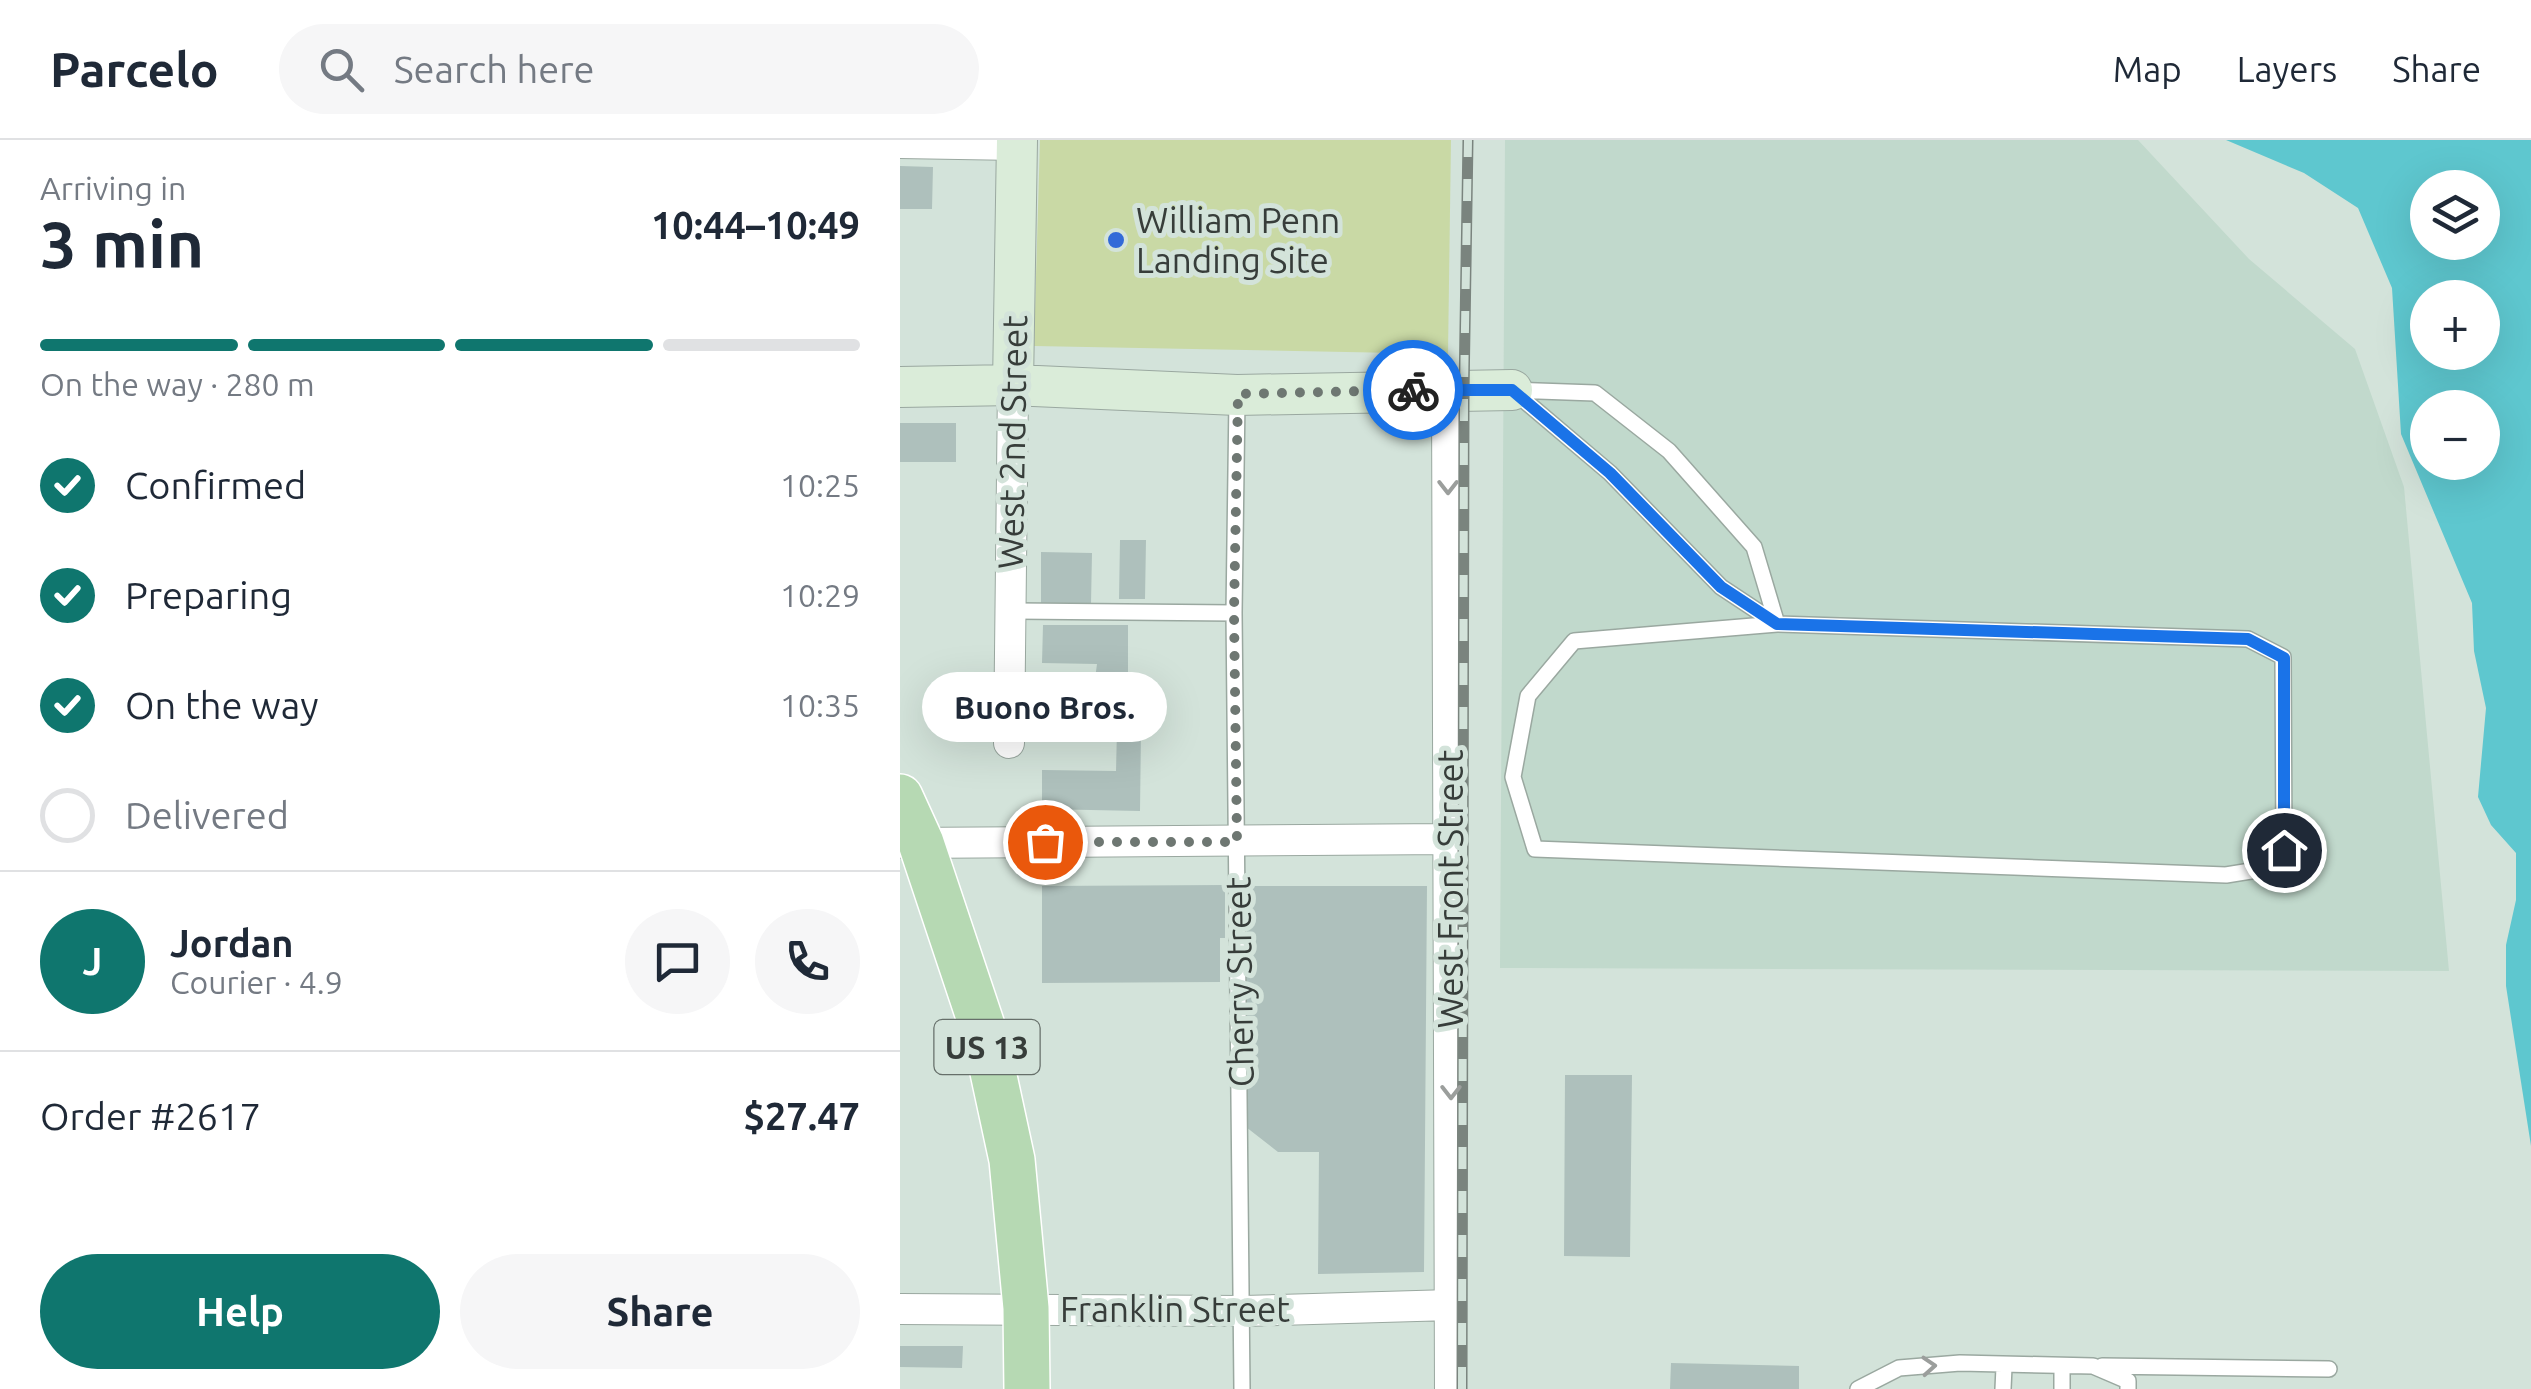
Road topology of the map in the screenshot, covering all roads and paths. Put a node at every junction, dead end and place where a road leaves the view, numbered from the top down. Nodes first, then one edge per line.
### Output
1 (900, 142) edge
2 (1017, 142) edge
3 (1014, 385) junction
4 (900, 386) edge
5 (1447, 390) junction
6 (1512, 390) junction
7 (1238, 394) junction
8 (1009, 611) junction
9 (1234, 612) junction
10 (1777, 624) junction
11 (1009, 743) dead end
12 (900, 797) edge
13 (1450, 839) junction
14 (1237, 842) junction
15 (911, 843) edge
16 (1451, 1305) junction
17 (1026, 1308) junction
18 (900, 1309) edge
19 (1244, 1310) junction
20 (2062, 1366) junction
21 (2093, 1366) junction
22 (2004, 1367) junction
23 (2329, 1369) dead end
24 (1027, 1389) edge
25 (1242, 1389) edge
26 (1450, 1389) edge
27 (1858, 1389) edge
28 (2003, 1389) edge
29 (2062, 1389) edge
30 (2128, 1389) edge

1 - 2 street
2 - 3 street, West 2nd Street
3 - 4 street
3 - 7 street
3 - 8 street, West 2nd Street
5 - 6 street
5 - 7 street
5 -> 13 street, West Front Street
6 - 10 lane
6 - 10 lane
7 - 9 lane, Cherry Street
8 - 9 lane
8 - 11 street, West 2nd Street
9 - 14 lane, Cherry Street
10 - 10 lane
12 - 15 main road, US 13
13 - 14 street
13 -> 16 street, West Front Street
14 - 15 street
14 - 19 lane, Cherry Street
15 - 17 main road, US 13
16 - 19 street, Franklin Street
16 - 26 street, West Front Street
17 - 18 street, Franklin Street
17 - 19 street, Franklin Street
17 - 24 main road, US 13
19 - 25 lane, Cherry Street
20 - 21 lane
20 - 22 lane
20 - 29 lane
21 - 23 lane
21 - 30 lane
27 -> 22 lane
22 - 28 lane

